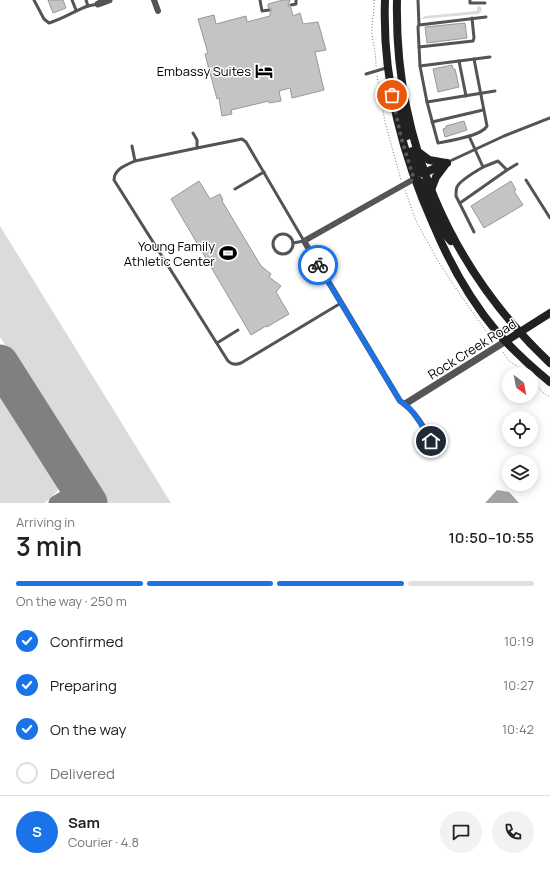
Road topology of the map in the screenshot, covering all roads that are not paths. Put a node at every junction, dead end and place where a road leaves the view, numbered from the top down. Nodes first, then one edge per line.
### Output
1 (34, 0) edge
2 (72, 0) edge
3 (86, 0) edge
4 (109, 0) edge
5 (154, 0) edge
6 (260, 0) edge
7 (296, 0) edge
8 (385, 0) edge
9 (397, 0) edge
10 (418, 0) edge
11 (470, 0) edge
12 (486, 3) dead end
13 (98, 4) joint
14 (291, 5) dead end
15 (88, 6) junction
16 (76, 10) junction
17 (269, 10) dead end
18 (158, 11) dead end
19 (486, 17) dead end
20 (472, 18) junction
21 (419, 25) junction
22 (419, 47) junction
23 (490, 57) dead end
24 (474, 59) junction
25 (459, 61) junction
26 (420, 66) junction
27 (388, 67) junction
28 (366, 74) dead end
29 (494, 92) dead end
30 (480, 94) junction
31 (392, 95) junction
32 (466, 96) junction
33 (427, 102) junction
34 (484, 110) junction
35 (550, 118) edge
36 (432, 122) junction
37 (193, 133) dead end
38 (469, 136) junction
39 (132, 146) dead end
40 (197, 148) junction
41 (474, 149) junction
42 (417, 150) junction
43 (135, 161) junction
44 (447, 163) junction
45 (517, 164) dead end
46 (483, 167) junction
47 (507, 170) junction
48 (264, 172) junction
49 (424, 173) junction
50 (414, 179) junction
51 (526, 180) dead end
52 (236, 189) dead end
53 (431, 190) junction
54 (460, 203) junction
55 (550, 218) edge
56 (474, 232) dead end
57 (304, 241) junction
58 (293, 243) junction
59 (464, 257) junction
60 (341, 303) junction
61 (550, 313) edge
62 (238, 330) dead end
63 (520, 333) junction
64 (506, 341) junction
65 (217, 343) junction
66 (550, 363) edge
67 (533, 367) edge
68 (538, 372) joint
69 (550, 374) edge
70 (550, 382) edge
71 (405, 404) junction
72 (438, 453) dead end

1 - 16 lane
2 - 16 lane
3 - 15 lane
4 - 13 street
5 - 18 street
6 - 17 lane
7 - 14 lane
8 - 27 main road
9 - 42 main road
10 - 21 lane
11 - 12 lane
13 - 15 lane
15 - 16 lane
19 - 20 lane
20 - 21 lane
20 - 22 lane
21 - 22 lane
22 - 26 lane
23 - 24 lane
24 - 25 lane
24 - 30 lane
25 - 26 lane
25 - 32 lane
26 - 33 lane
27 - 28 lane
27 - 31 main road
29 - 30 lane
30 - 32 lane
30 - 34 lane
31 - 49 main road
31 - 50 main road
32 - 33 lane
33 - 36 lane
34 - 36 lane
34 - 38 lane
35 - 41 lane
36 - 38 lane
37 - 40 lane
38 - 41 lane
39 - 43 lane
40 - 43 lane
40 - 48 lane
41 - 44 lane
41 - 46 lane
42 - 44 main road
42 - 49 main road
43 - 65 lane
44 - 49 main road
44 - 53 main road
45 - 47 lane
46 - 47 lane
46 - 54 lane
47 - 54 lane
48 - 52 lane
48 - 57 lane
49 - 53 main road
50 - 57 street
50 - 59 main road
50 - 64 main road
51 - 55 lane
53 - 59 main road
54 - 56 lane
57 - 58 lane
57 - 60 street
58 - 58 lane
59 - 63 main road
60 - 65 lane
60 - 71 street
61 - 63 main road, Rock Creek Road
62 - 65 lane
63 - 64 main road, Rock Creek Road
63 - 66 main road
64 - 67 main road
64 - 71 street, Rock Creek Road
68 - 69 main road
68 - 70 main road
71 - 72 street

